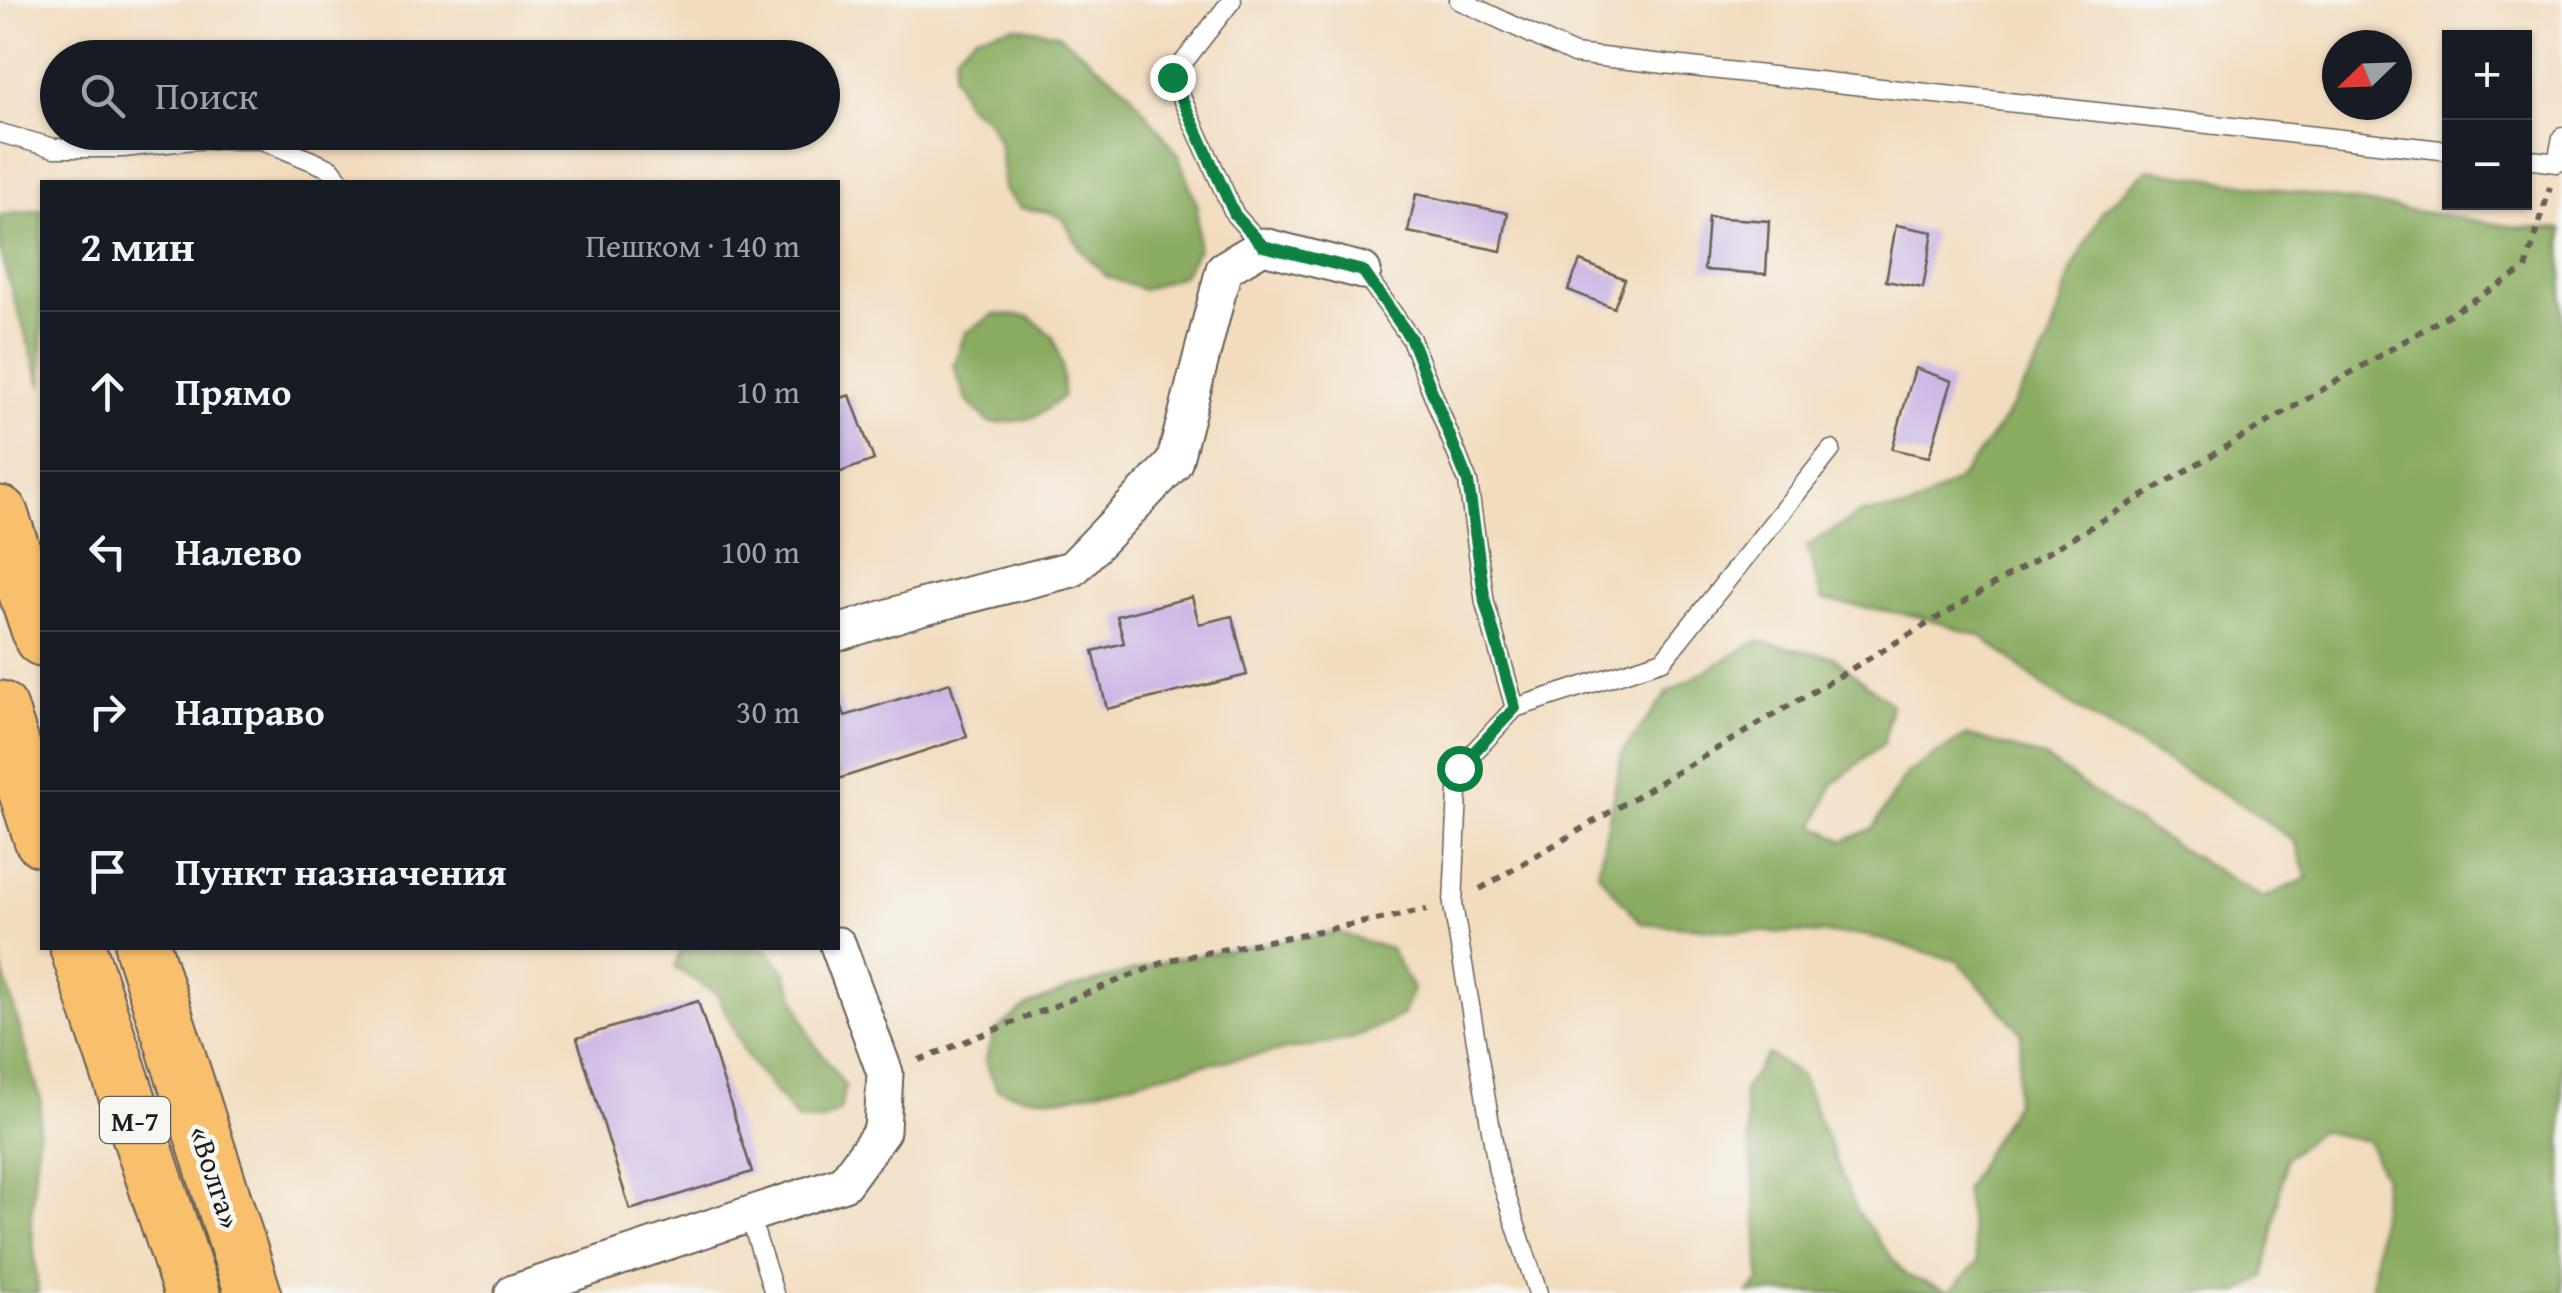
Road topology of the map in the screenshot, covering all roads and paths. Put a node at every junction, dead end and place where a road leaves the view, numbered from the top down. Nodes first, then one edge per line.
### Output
1 (1232, 0) edge
2 (1459, 0) edge
3 (0, 133) edge
4 (2562, 137) edge
5 (40, 144) edge
6 (286, 150) edge
7 (2442, 150) edge
8 (2532, 160) edge
9 (2557, 163) junction
10 (339, 180) edge
11 (1263, 246) junction
12 (1363, 271) joint
13 (1832, 450) dead end
14 (0, 514) edge
15 (840, 631) edge
16 (40, 632) edge
17 (1515, 708) junction
18 (0, 709) edge
19 (40, 833) edge
20 (1453, 905) junction
21 (79, 950) edge
22 (840, 950) edge
23 (158, 968) edge
24 (885, 1073) junction
25 (748, 1214) junction
26 (192, 1293) edge
27 (253, 1293) edge
28 (513, 1293) edge
29 (774, 1293) edge
30 (1538, 1293) edge

1 - 11 lane
2 - 7 lane
3 - 5 lane
4 - 9 lane
6 - 10 lane
8 - 9 lane
9 - 20 path
11 - 12 street
11 - 15 street
12 - 17 lane
13 - 17 lane
14 - 16 highway
17 - 20 lane
18 - 19 highway
20 - 24 path
20 - 30 lane
21 - 26 highway, «Волга» / М-7
22 - 24 street
23 - 27 highway, «Волга» / М-7
24 - 25 street
25 - 28 street
25 - 29 lane

